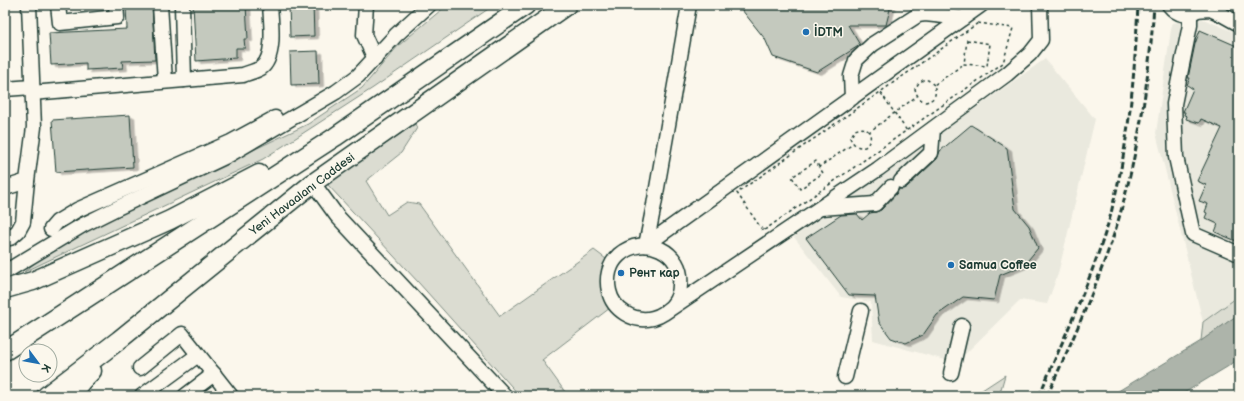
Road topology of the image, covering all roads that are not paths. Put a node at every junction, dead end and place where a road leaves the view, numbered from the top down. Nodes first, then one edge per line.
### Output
1 (29, 5) edge
2 (58, 5) edge
3 (116, 5) edge
4 (160, 5) edge
5 (182, 5) edge
6 (270, 5) edge
7 (366, 5) edge
8 (429, 5) edge
9 (526, 5) edge
10 (567, 5) edge
11 (689, 5) edge
12 (981, 5) edge
13 (1040, 5) edge
14 (1158, 5) edge
15 (1171, 8) edge
16 (1196, 9) edge
17 (963, 18) junction
18 (1239, 24) edge
19 (375, 59) junction
20 (358, 76) junction
21 (184, 80) junction
22 (165, 81) junction
23 (5, 89) edge
24 (32, 90) junction
25 (852, 98) junction
26 (933, 129) junction
27 (335, 137) junction
28 (27, 181) junction
29 (313, 183) junction
30 (5, 188) edge
31 (821, 208) junction
32 (51, 229) dead end
33 (5, 239) edge
34 (646, 245) junction
35 (1239, 254) edge
36 (5, 272) edge
37 (5, 289) edge
38 (861, 311) dead end
39 (664, 313) junction
40 (962, 326) dead end
41 (119, 340) junction
42 (5, 351) edge
43 (198, 355) junction
44 (140, 368) dead end
45 (951, 373) dead end
46 (214, 374) junction
47 (845, 378) dead end
48 (229, 395) edge
49 (46, 396) edge
50 (70, 396) edge
51 (142, 396) edge
52 (185, 396) edge
53 (505, 396) edge

1 - 24 street
2 - 3 street
4 - 22 street
5 - 21 street
6 - 21 street
7 - 19 street
8 - 19 street
9 - 27 main road
10 - 29 main road, Yeni Havaalanı Caddesi
11 - 34 street
12 - 17 street
13 - 26 street
14 - 15 street
15 - 16 street
16 - 18 street
16 - 35 street
17 - 25 street
17 - 25 street
19 - 20 street
20 - 32 street
20 - 36 street
21 - 22 street
22 - 24 street
23 - 24 street
24 - 28 street
25 - 34 street
26 - 31 street
26 - 31 street
27 - 37 main road
27 - 42 main road
28 - 30 street
28 - 33 street
29 - 41 main road, Yeni Havaalanı Caddesi
29 - 53 street
31 - 39 street
34 - 39 street
34 - 39 street
38 - 47 street
40 - 45 street
41 - 49 main road, Yeni Havaalanı Caddesi
41 - 50 main road
43 - 44 street
43 - 46 street
43 - 51 street
46 - 48 street
46 - 52 street

